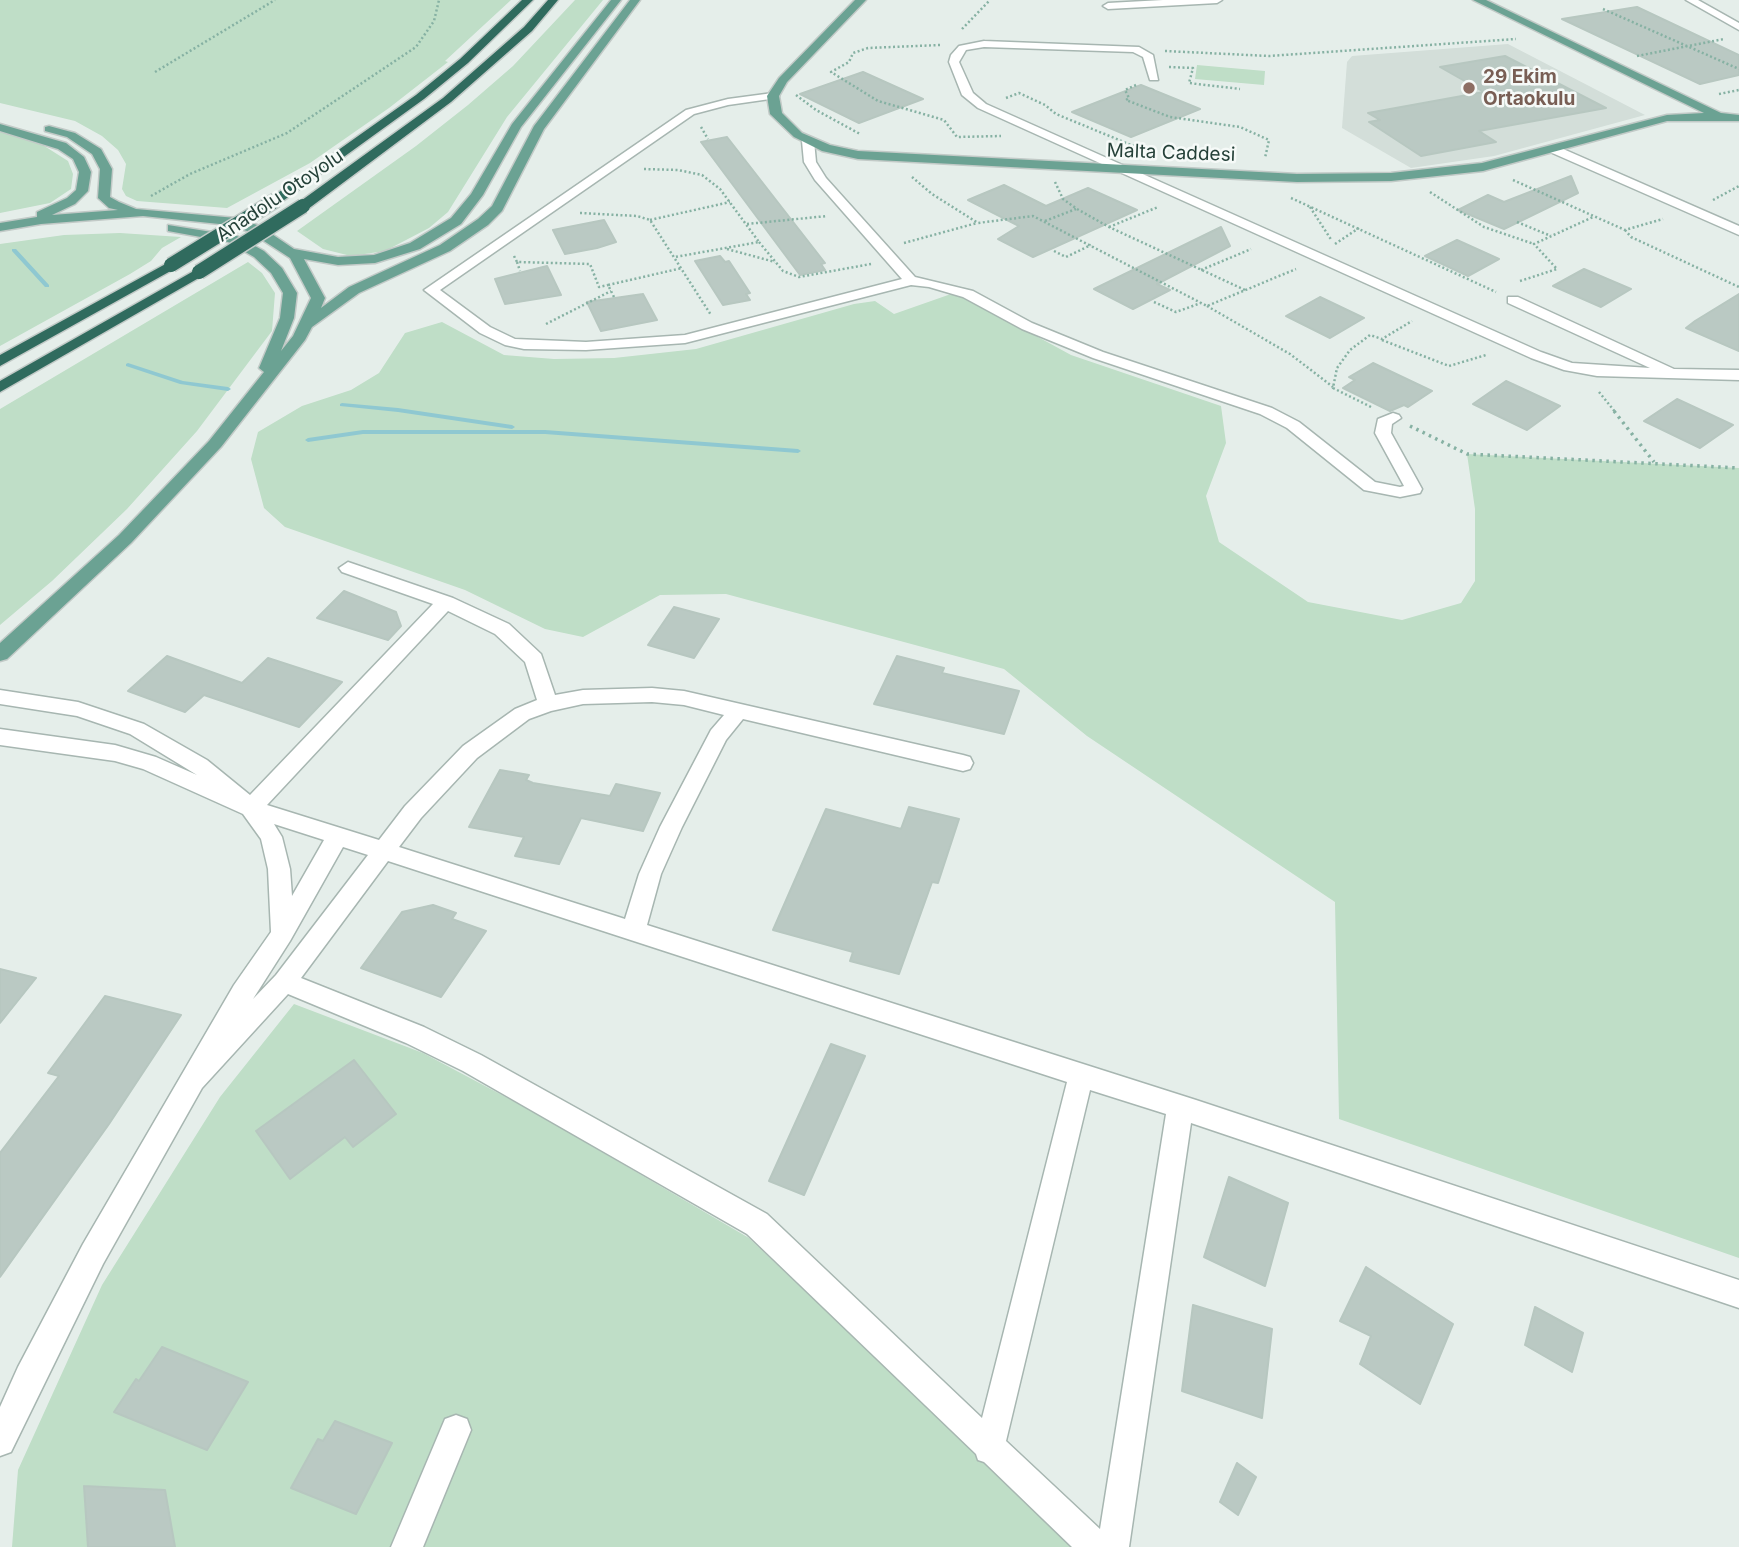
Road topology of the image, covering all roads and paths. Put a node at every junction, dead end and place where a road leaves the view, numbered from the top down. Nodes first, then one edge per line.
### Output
1 (275, 0) edge
2 (439, 0) edge
3 (528, 0) edge
4 (554, 0) edge
5 (616, 0) edge
6 (635, 0) edge
7 (862, 0) edge
8 (990, 0) edge
9 (1217, 0) edge
10 (1478, 0) edge
11 (1691, 0) edge
12 (1108, 6) dead end
13 (1604, 9) dead end
14 (1739, 13) edge
15 (1718, 16) junction
16 (1739, 27) edge
17 (1548, 35) junction
18 (1725, 38) dead end
19 (1684, 46) junction
20 (958, 48) junction
21 (1143, 50) junction
22 (1606, 62) junction
23 (1151, 66) junction
24 (1739, 69) edge
25 (155, 72) dead end
26 (1154, 78) joint
27 (789, 89) dead end
28 (1240, 89) dead end
29 (773, 96) junction
30 (982, 106) junction
31 (0, 115) edge
32 (1720, 116) junction
33 (1739, 118) edge
34 (0, 127) edge
35 (1036, 130) junction
36 (16, 132) junction
37 (0, 134) edge
38 (808, 141) junction
39 (1554, 149) junction
40 (1151, 153) dead end
41 (897, 159) junction
42 (1483, 166) junction
43 (1052, 167) junction
44 (632, 169) dead end
45 (1126, 170) junction
46 (1246, 176) junction
47 (1260, 176) junction
48 (1409, 177) junction
49 (150, 196) dead end
50 (1185, 196) junction
51 (730, 202) junction
52 (1310, 207) junction
53 (1077, 209) junction
54 (1692, 211) junction
55 (143, 212) junction
56 (572, 213) dead end
57 (852, 214) junction
58 (1594, 216) junction
59 (650, 220) junction
60 (1045, 221) junction
61 (1517, 222) dead end
62 (978, 223) junction
63 (747, 224) junction
64 (1109, 227) junction
65 (1359, 228) junction
66 (1, 230) edge
67 (1625, 230) junction
68 (1739, 231) edge
69 (1551, 236) junction
70 (1278, 238) junction
71 (759, 242) junction
72 (1091, 244) junction
73 (1534, 244) junction
74 (1335, 245) junction
75 (510, 247) dead end
76 (723, 248) junction
77 (882, 248) junction
78 (1054, 251) dead end
79 (290, 252) junction
80 (675, 257) junction
81 (1323, 258) junction
82 (892, 260) junction
83 (517, 262) junction
84 (775, 262) junction
85 (682, 268) junction
86 (1200, 270) junction
87 (520, 271) dead end
88 (911, 281) junction
89 (608, 285) junction
90 (1739, 287) edge
91 (1246, 290) junction
92 (611, 291) junction
93 (614, 297) dead end
94 (1513, 300) junction
95 (1154, 302) dead end
96 (1202, 303) junction
97 (1207, 306) junction
98 (1433, 309) junction
99 (305, 327) junction
100 (720, 331) junction
101 (1382, 339) junction
102 (510, 342) junction
103 (1513, 344) junction
104 (0, 361) edge
105 (1581, 369) junction
106 (1675, 374) junction
107 (1739, 375) edge
108 (0, 387) edge
109 (1334, 388) junction
110 (258, 389) junction
111 (1393, 418) junction
112 (1655, 463) junction
113 (1739, 468) edge
114 (348, 568) dead end
115 (446, 602) junction
116 (0, 654) edge
117 (0, 696) edge
118 (548, 704) junction
119 (739, 710) junction
120 (0, 737) edge
121 (963, 763) dead end
122 (251, 808) junction
123 (338, 836) junction
124 (384, 851) junction
125 (634, 929) junction
126 (282, 934) junction
127 (284, 982) junction
128 (1081, 1075) junction
129 (191, 1082) junction
130 (1180, 1107) junction
131 (1739, 1294) edge
132 (456, 1430) dead end
133 (0, 1441) edge
134 (989, 1449) junction
135 (407, 1547) edge
136 (1095, 1547) edge
137 (1113, 1547) edge

1 - 25 path
2 - 49 path
3 - 104 highway, Anadolu Otoyolu, bridge
4 - 108 highway, Anadolu Otoyolu, bridge
5 - 79 main road
6 - 99 main road
7 - 29 main road
8 - 20 path
9 - 12 street
10 - 17 main road
11 - 15 street
13 - 19 path
14 - 15 street
15 - 16 street
17 - 21 path
17 - 22 main road
18 - 19 path
19 - 22 path
19 - 24 path
20 - 21 street
20 - 30 street
20 - 35 path
21 - 23 street
22 - 32 main road
23 - 26 street
23 - 28 path
26 - 47 path
27 - 41 path
29 - 38 main road, Malta Caddesi
29 - 102 street
30 - 35 street
30 - 40 path
31 - 55 main road
32 - 33 main road
32 - 39 main road, Malta Caddesi
34 - 36 main road
35 - 45 street
36 - 37 street
36 - 66 main road
38 - 41 main road, Malta Caddesi
38 - 57 street
39 - 42 main road, Malta Caddesi
39 - 54 street
41 - 43 main road, Malta Caddesi
41 - 62 path
42 - 48 main road, Malta Caddesi
42 - 58 path
43 - 45 main road, Malta Caddesi
43 - 53 path
44 - 51 path
45 - 46 main road, Malta Caddesi
45 - 50 street
46 - 47 main road, Malta Caddesi
46 - 52 path
47 - 48 main road, Malta Caddesi
48 - 73 path
50 - 64 path
50 - 70 street
51 - 59 path
51 - 63 path
52 - 65 path
52 - 74 path
53 - 60 path
53 - 64 path
54 - 67 path
54 - 68 street
55 - 66 main road
55 - 79 main road
56 - 59 path
57 - 63 path
57 - 77 street
58 - 67 path
58 - 69 path
59 - 80 path
60 - 62 path
60 - 72 path
61 - 69 path
62 - 77 path
63 - 71 path
64 - 86 path
65 - 74 path
65 - 94 path
66 - 110 main road
67 - 90 path
69 - 73 path
70 - 81 street
70 - 86 path
71 - 76 path
71 - 84 path
72 - 78 path
72 - 96 path
73 - 94 path
74 - 81 path
75 - 83 path
76 - 80 path
76 - 84 path
77 - 82 street
79 - 99 main road
80 - 85 path
81 - 91 path
81 - 98 street
82 - 84 path
82 - 88 street
83 - 87 path
83 - 89 path
85 - 89 path
85 - 100 path
86 - 91 path
88 - 100 street
88 - 111 street
89 - 92 path
91 - 97 path
92 - 93 path
92 - 102 path
94 - 106 street
95 - 96 path
96 - 97 path
97 - 109 path
98 - 101 path
98 - 103 street
99 - 110 main road
100 - 102 street
101 - 103 path
101 - 109 path
103 - 105 street
105 - 106 street
105 - 112 path
106 - 107 street
109 - 111 path
110 - 116 main road
111 - 112 path
112 - 113 path
114 - 115 street
115 - 118 street
115 - 122 street
117 - 122 street
118 - 119 street
118 - 124 street
119 - 121 street
119 - 125 street
120 - 122 street
122 - 123 street
122 - 126 street
123 - 124 street
123 - 126 street
124 - 125 street
124 - 127 street
125 - 128 street
126 - 129 street
127 - 129 street
127 - 134 street
128 - 130 street
128 - 134 street
129 - 133 street
130 - 131 street
130 - 137 street
132 - 135 street
134 - 136 street

